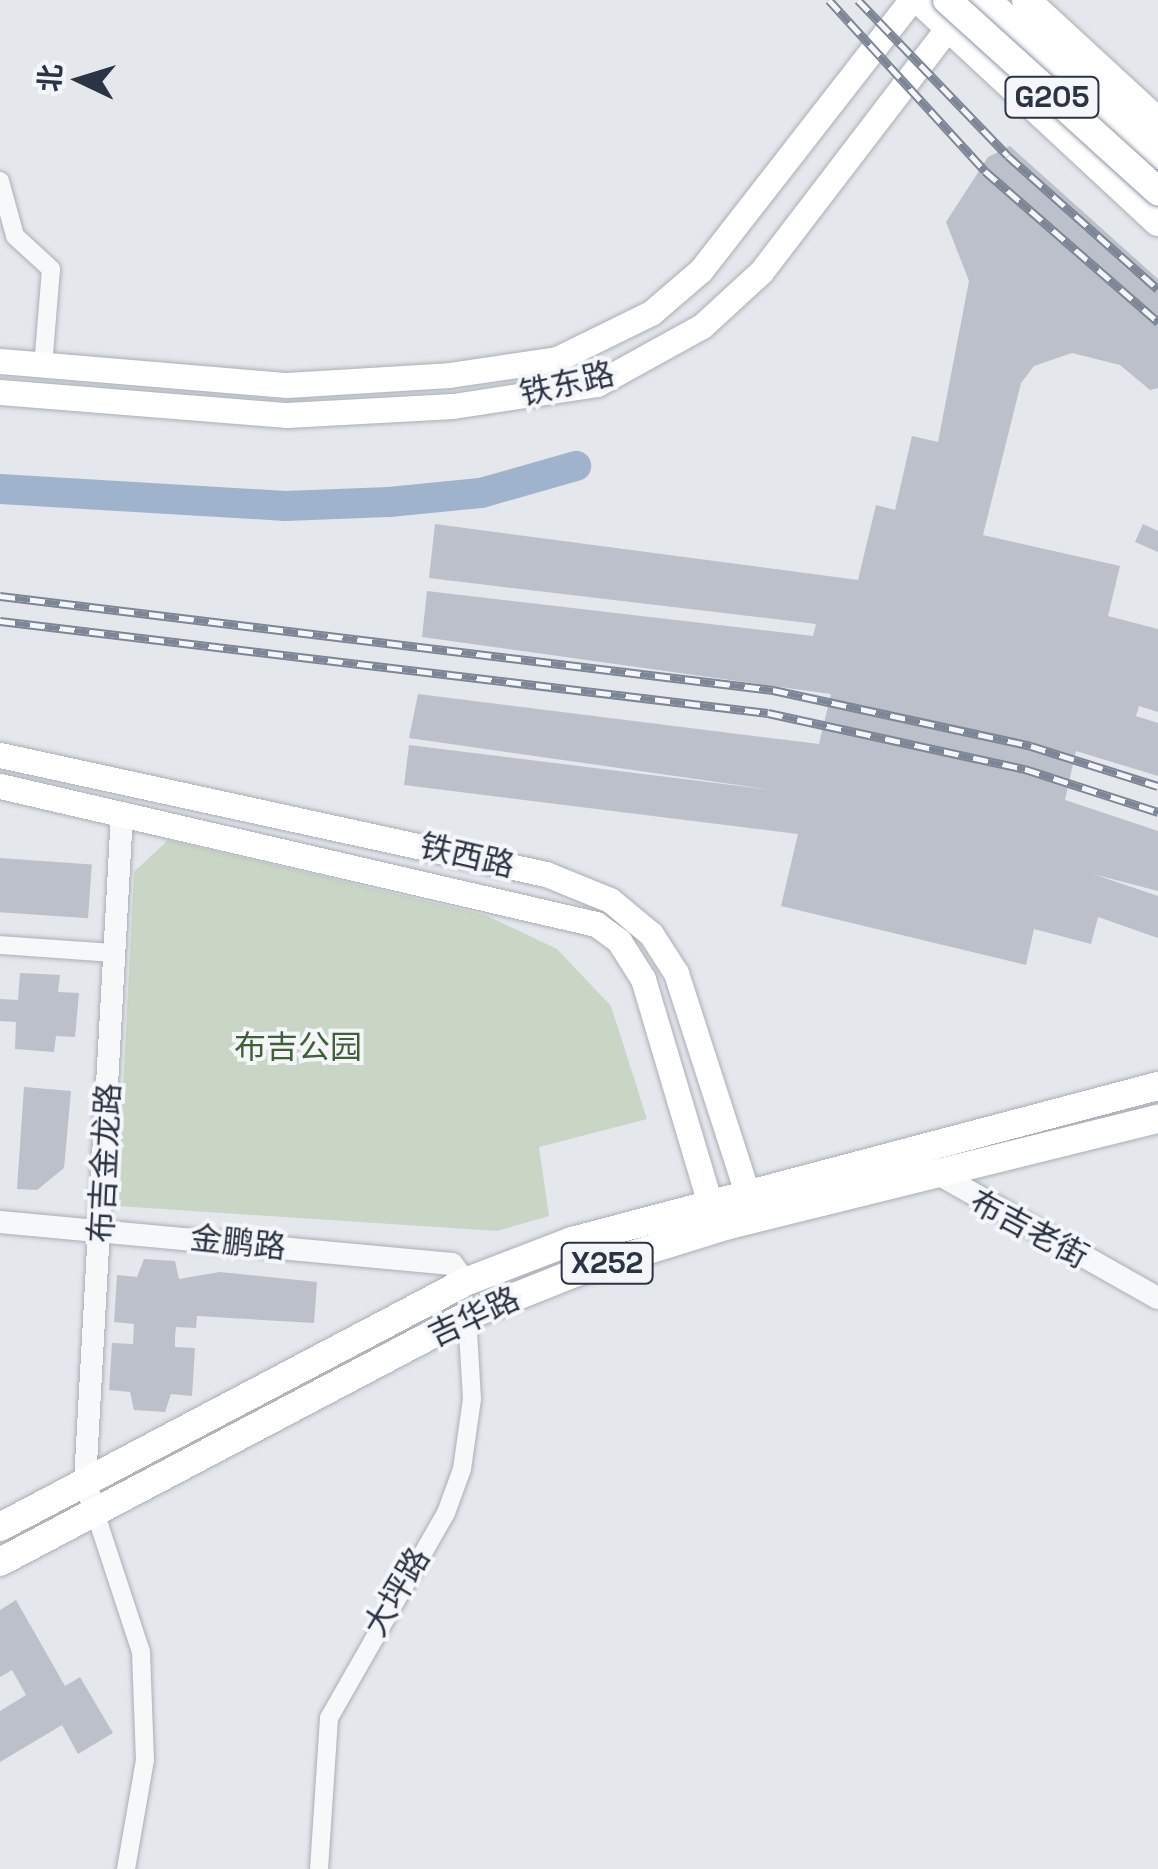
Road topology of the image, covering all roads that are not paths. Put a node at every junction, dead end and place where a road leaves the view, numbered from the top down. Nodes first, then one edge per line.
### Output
1 (911, 0) edge
2 (919, 0) edge
3 (971, 0) edge
4 (986, 0) edge
5 (1026, 0) edge
6 (948, 14) edge
7 (1158, 122) edge
8 (1158, 155) edge
9 (1158, 177) edge
10 (0, 181) edge
11 (1158, 191) edge
12 (1158, 222) edge
13 (0, 362) edge
14 (43, 366) junction
15 (0, 392) edge
16 (0, 755) edge
17 (0, 786) edge
18 (122, 813) junction
19 (0, 945) edge
20 (115, 953) junction
21 (1158, 1086) edge
22 (1158, 1119) edge
23 (917, 1145) junction
24 (929, 1176) junction
25 (746, 1190) junction
26 (709, 1200) junction
27 (0, 1222) edge
28 (102, 1230) junction
29 (465, 1282) junction
30 (1158, 1298) edge
31 (467, 1316) junction
32 (85, 1482) junction
33 (95, 1512) junction
34 (0, 1526) edge
35 (0, 1562) edge
36 (126, 1869) edge
37 (319, 1869) edge

1 - 14 main road, 铁东路
2 - 6 main road
3 - 6 main road, 铁东路
3 - 9 main road, 铁东路
4 - 8 main road, G205
5 - 7 main road
6 - 11 main road, G205, bridge
6 - 12 main road
6 - 15 main road, 铁东路
10 - 14 street
13 - 14 main road, 铁东路
16 - 25 main road, 铁西路
17 - 18 main road, 铁西路
18 - 20 street, 布吉金龙路
18 - 26 main road, 铁西路
19 - 20 street
20 - 28 street, 布吉金龙路
21 - 23 main road, 吉华路 / X252
22 - 24 main road, 吉华路 / X252
23 - 24 street
23 - 25 main road, 吉华路 / X252
24 - 30 street, 布吉老街
24 - 31 main road, 吉华路 / X252
25 - 26 main road, 吉华路 / X252
26 - 29 main road, 吉华路 / X252
27 - 28 street, 金鹏路
28 - 29 street, 金鹏路
28 - 32 street, 布吉金龙路
29 - 32 main road, 吉华路 / X252
31 - 33 main road, 吉华路 / X252
31 - 37 street, 大坪路
32 - 33 street, 布吉金龙路
32 - 34 main road, 吉华路 / X252
33 - 35 main road, 吉华路 / X252
33 - 36 street

